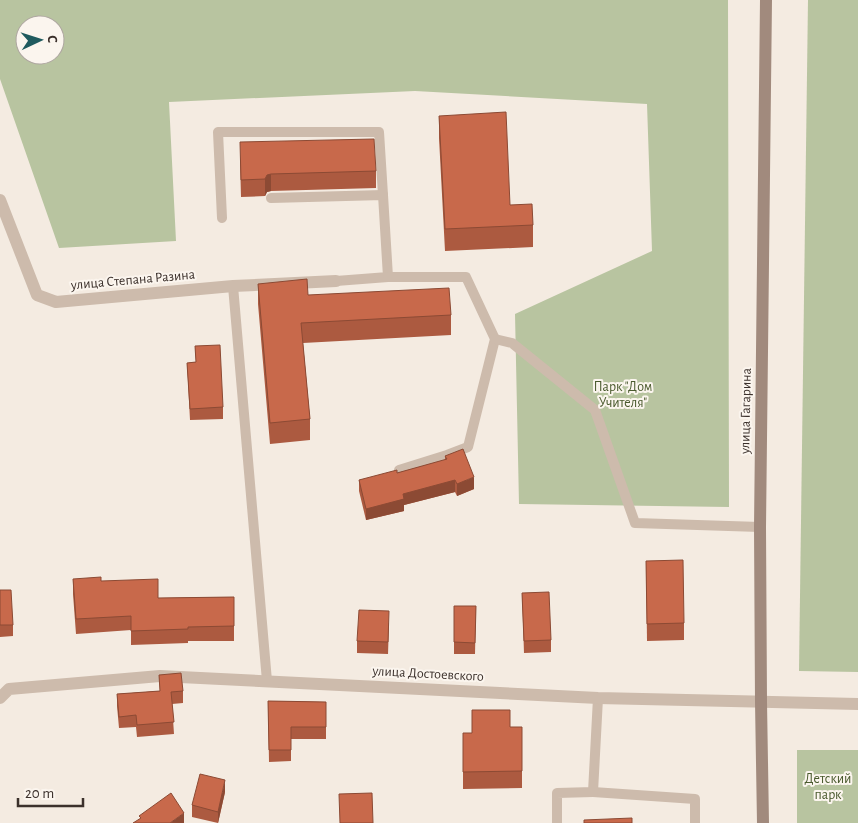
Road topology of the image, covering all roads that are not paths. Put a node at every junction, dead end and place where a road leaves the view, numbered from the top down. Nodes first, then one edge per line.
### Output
1 (766, 0) edge
2 (383, 195) junction
3 (271, 198) dead end
4 (0, 200) edge
5 (222, 218) dead end
6 (388, 277) junction
7 (336, 280) joint
8 (234, 286) junction
9 (495, 339) junction
10 (399, 470) edge
11 (760, 527) junction
12 (267, 680) junction
13 (0, 698) edge
14 (598, 698) junction
15 (760, 702) junction
16 (858, 704) edge
17 (593, 792) junction
18 (557, 823) edge
19 (695, 823) edge
20 (763, 823) edge

1 - 11 street, улица Гагарина
2 - 3 lane
2 - 5 lane
2 - 6 lane
4 - 8 street, улица Степана Разина
6 - 7 lane
6 - 9 lane
7 - 8 street, улица Степана Разина
8 - 12 lane
9 - 10 lane
9 - 11 lane
11 - 15 street, улица Гагарина
12 - 13 street, улица Достоевского
12 - 14 street, улица Достоевского
14 - 15 street, улица Достоевского
14 - 17 lane
15 - 16 street, улица Достоевского
15 - 20 street, улица Гагарина
17 - 18 lane
17 - 19 lane

